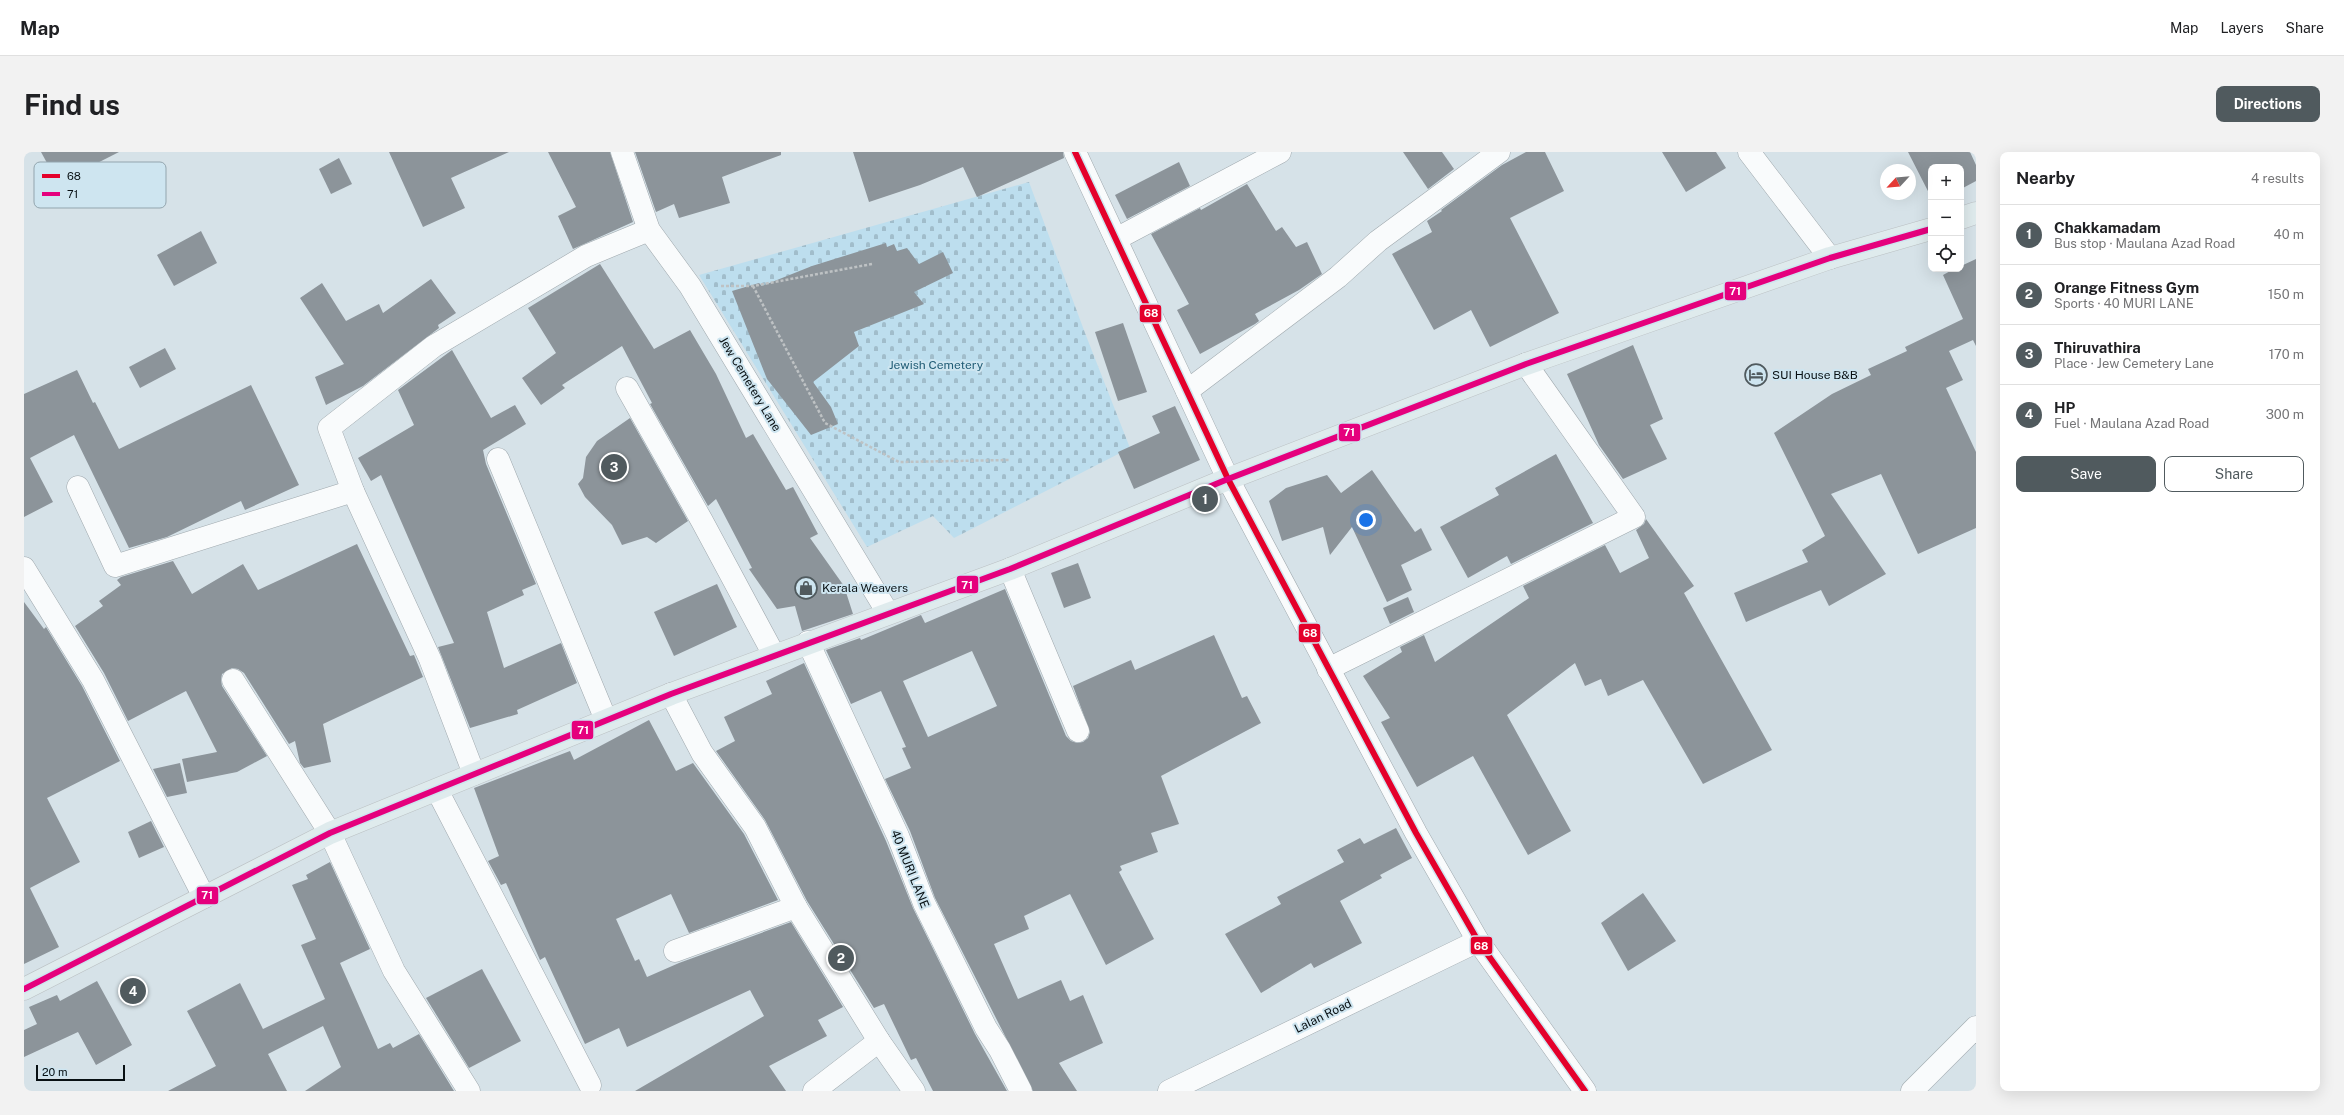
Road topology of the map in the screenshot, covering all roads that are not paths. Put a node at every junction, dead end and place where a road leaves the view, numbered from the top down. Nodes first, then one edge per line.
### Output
1 (622, 152) edge
2 (1074, 152) edge
3 (1280, 152) edge
4 (1499, 152) edge
5 (1749, 152) edge
6 (1976, 213) edge
7 (1964, 217) edge
8 (649, 230) junction
9 (1928, 231) edge
10 (1116, 239) junction
11 (1830, 258) junction
12 (1526, 364) junction
13 (627, 388) dead end
14 (1187, 391) junction
15 (498, 459) dead end
16 (1228, 479) junction
17 (78, 487) dead end
18 (353, 491) junction
19 (24, 568) edge
20 (1010, 569) junction
21 (888, 613) junction
22 (808, 642) junction
23 (774, 655) junction
24 (1328, 669) junction
25 (233, 680) dead end
26 (671, 694) junction
27 (606, 720) junction
28 (1078, 731) dead end
29 (474, 774) junction
30 (437, 790) junction
31 (330, 833) junction
32 (204, 897) junction
33 (796, 907) junction
34 (1478, 941) junction
35 (675, 951) dead end
36 (24, 989) edge
37 (1976, 1027) edge
38 (879, 1041) junction
39 (590, 1085) dead end
40 (469, 1091) edge
41 (814, 1091) edge
42 (914, 1091) edge
43 (1021, 1091) edge
44 (1169, 1091) edge
45 (1585, 1091) edge
46 (1912, 1091) edge

1 - 8 street, Jew Cemetery Lane
2 - 10 street
3 - 10 street
4 - 14 street
5 - 11 street
6 - 7 main road
8 - 18 street
8 - 21 street, Jew Cemetery Lane
9 - 11 main road
10 - 14 street
11 - 12 main road
12 - 16 main road
12 - 24 street
13 - 23 street
14 - 16 street
15 - 27 street
16 - 20 main road
16 - 24 street
17 - 18 street
18 - 29 street
19 - 32 street
20 - 21 main road
20 - 28 street
21 - 22 main road
22 - 23 main road
22 - 43 street, 40 MURI LANE
23 - 26 main road
24 - 34 street
25 - 31 street
26 - 27 main road
26 - 33 street
27 - 29 main road
29 - 30 main road
30 - 31 main road
30 - 39 street
31 - 32 main road
31 - 40 street
32 - 36 main road
33 - 35 street
33 - 38 street
34 - 44 street, Lalan Road
34 - 45 street
37 - 46 street
38 - 41 street
38 - 42 street

